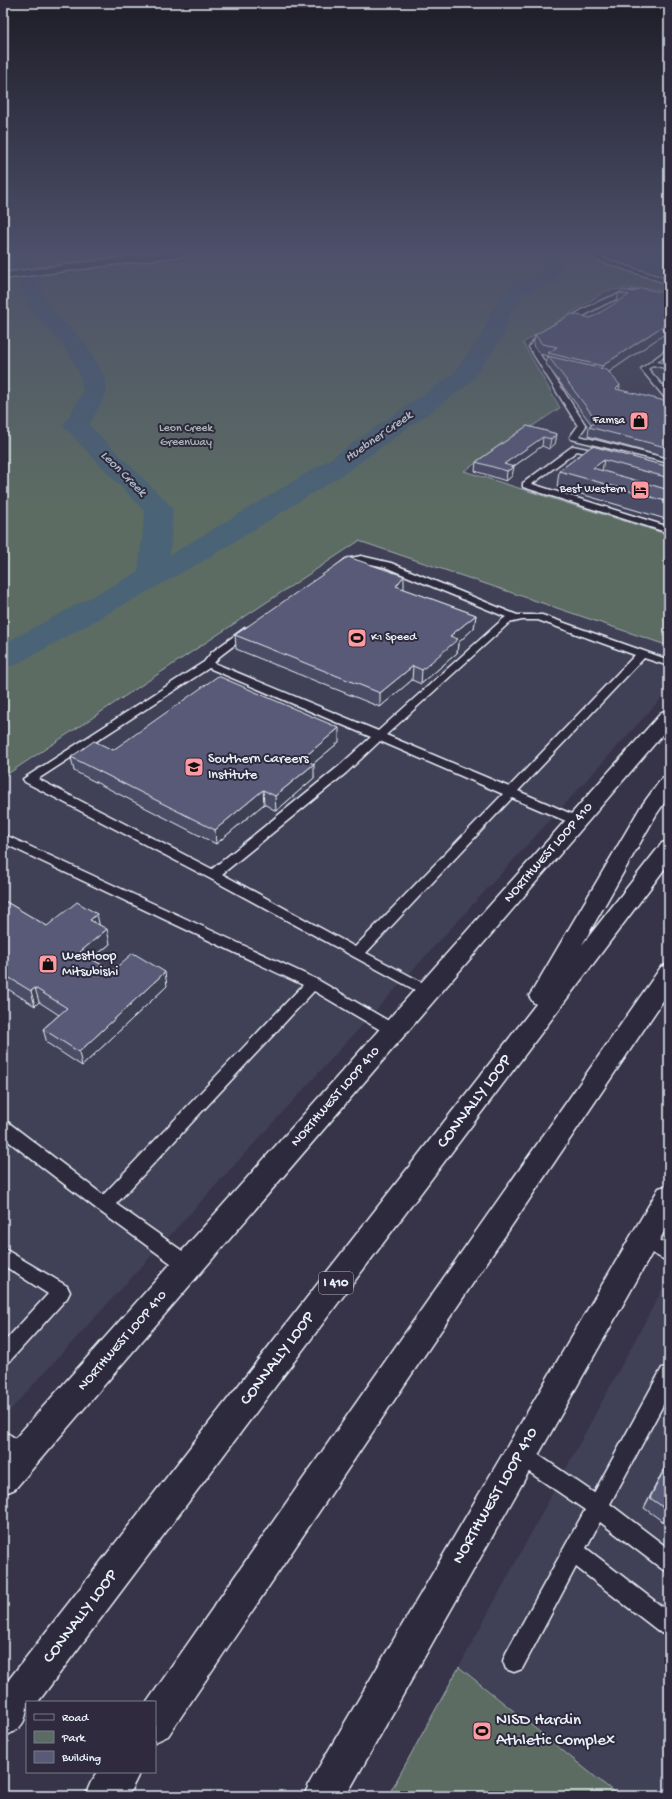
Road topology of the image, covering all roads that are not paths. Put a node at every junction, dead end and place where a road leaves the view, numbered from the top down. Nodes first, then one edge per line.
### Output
1 (545, 336) edge
2 (668, 352) edge
3 (652, 363) junction
4 (669, 367) edge
5 (652, 378) junction
6 (663, 381) dead end
7 (669, 398) edge
8 (612, 458) edge
9 (669, 461) edge
10 (669, 530) edge
11 (336, 570) edge
12 (514, 617) junction
13 (257, 625) edge
14 (642, 654) junction
15 (208, 664) junction
16 (669, 664) edge
17 (669, 716) edge
18 (379, 736) junction
19 (669, 782) edge
20 (510, 792) junction
21 (577, 821) junction
22 (3, 838) edge
23 (669, 848) edge
24 (213, 875) junction
25 (357, 954) junction
26 (669, 973) edge
27 (313, 984) junction
28 (428, 992) junction
29 (394, 1031) junction
30 (497, 1072) junction
31 (3, 1128) edge
32 (669, 1197) edge
33 (104, 1205) junction
34 (656, 1247) edge
35 (3, 1256) edge
36 (189, 1266) junction
37 (3, 1356) edge
38 (669, 1375) edge
39 (12, 1449) edge
40 (520, 1454) junction
41 (3, 1477) edge
42 (597, 1507) junction
43 (573, 1551) junction
44 (669, 1562) edge
45 (669, 1625) edge
46 (514, 1661) dead end
47 (3, 1718) edge
48 (156, 1721) edge
49 (120, 1773) edge
50 (105, 1796) edge
51 (324, 1796) edge

1 - 9 lane
2 - 3 lane
3 - 4 lane
3 - 5 lane
5 - 6 lane
5 - 7 lane
8 - 10 lane
11 - 12 lane
12 - 14 lane
12 - 18 lane
13 - 15 lane
14 - 16 lane
14 - 20 lane
15 - 18 lane
15 - 24 lane
17 - 21 main road, NORTHWEST LOOP 410
18 - 20 lane
18 - 24 lane
19 - 30 main road
20 - 21 lane
20 - 25 lane
21 - 28 main road, NORTHWEST LOOP 410
22 - 27 lane
23 - 30 main road, CONNALLY LOOP / I 410
24 - 25 lane
25 - 28 lane
26 - 48 main road
27 - 29 lane
27 - 33 lane
28 - 29 main road, NORTHWEST LOOP 410
29 - 36 main road, NORTHWEST LOOP 410
30 - 47 main road, CONNALLY LOOP / I 410
31 - 33 lane
32 - 34 main road, NORTHWEST LOOP 410
33 - 36 lane
34 - 40 main road, NORTHWEST LOOP 410
35 - 37 lane
36 - 39 main road, NORTHWEST LOOP 410
38 - 42 lane
39 - 41 main road, NORTHWEST LOOP 410
40 - 42 lane
40 - 51 main road, NORTHWEST LOOP 410
42 - 43 lane
42 - 44 lane
43 - 45 lane
43 - 46 lane
49 - 50 main road

